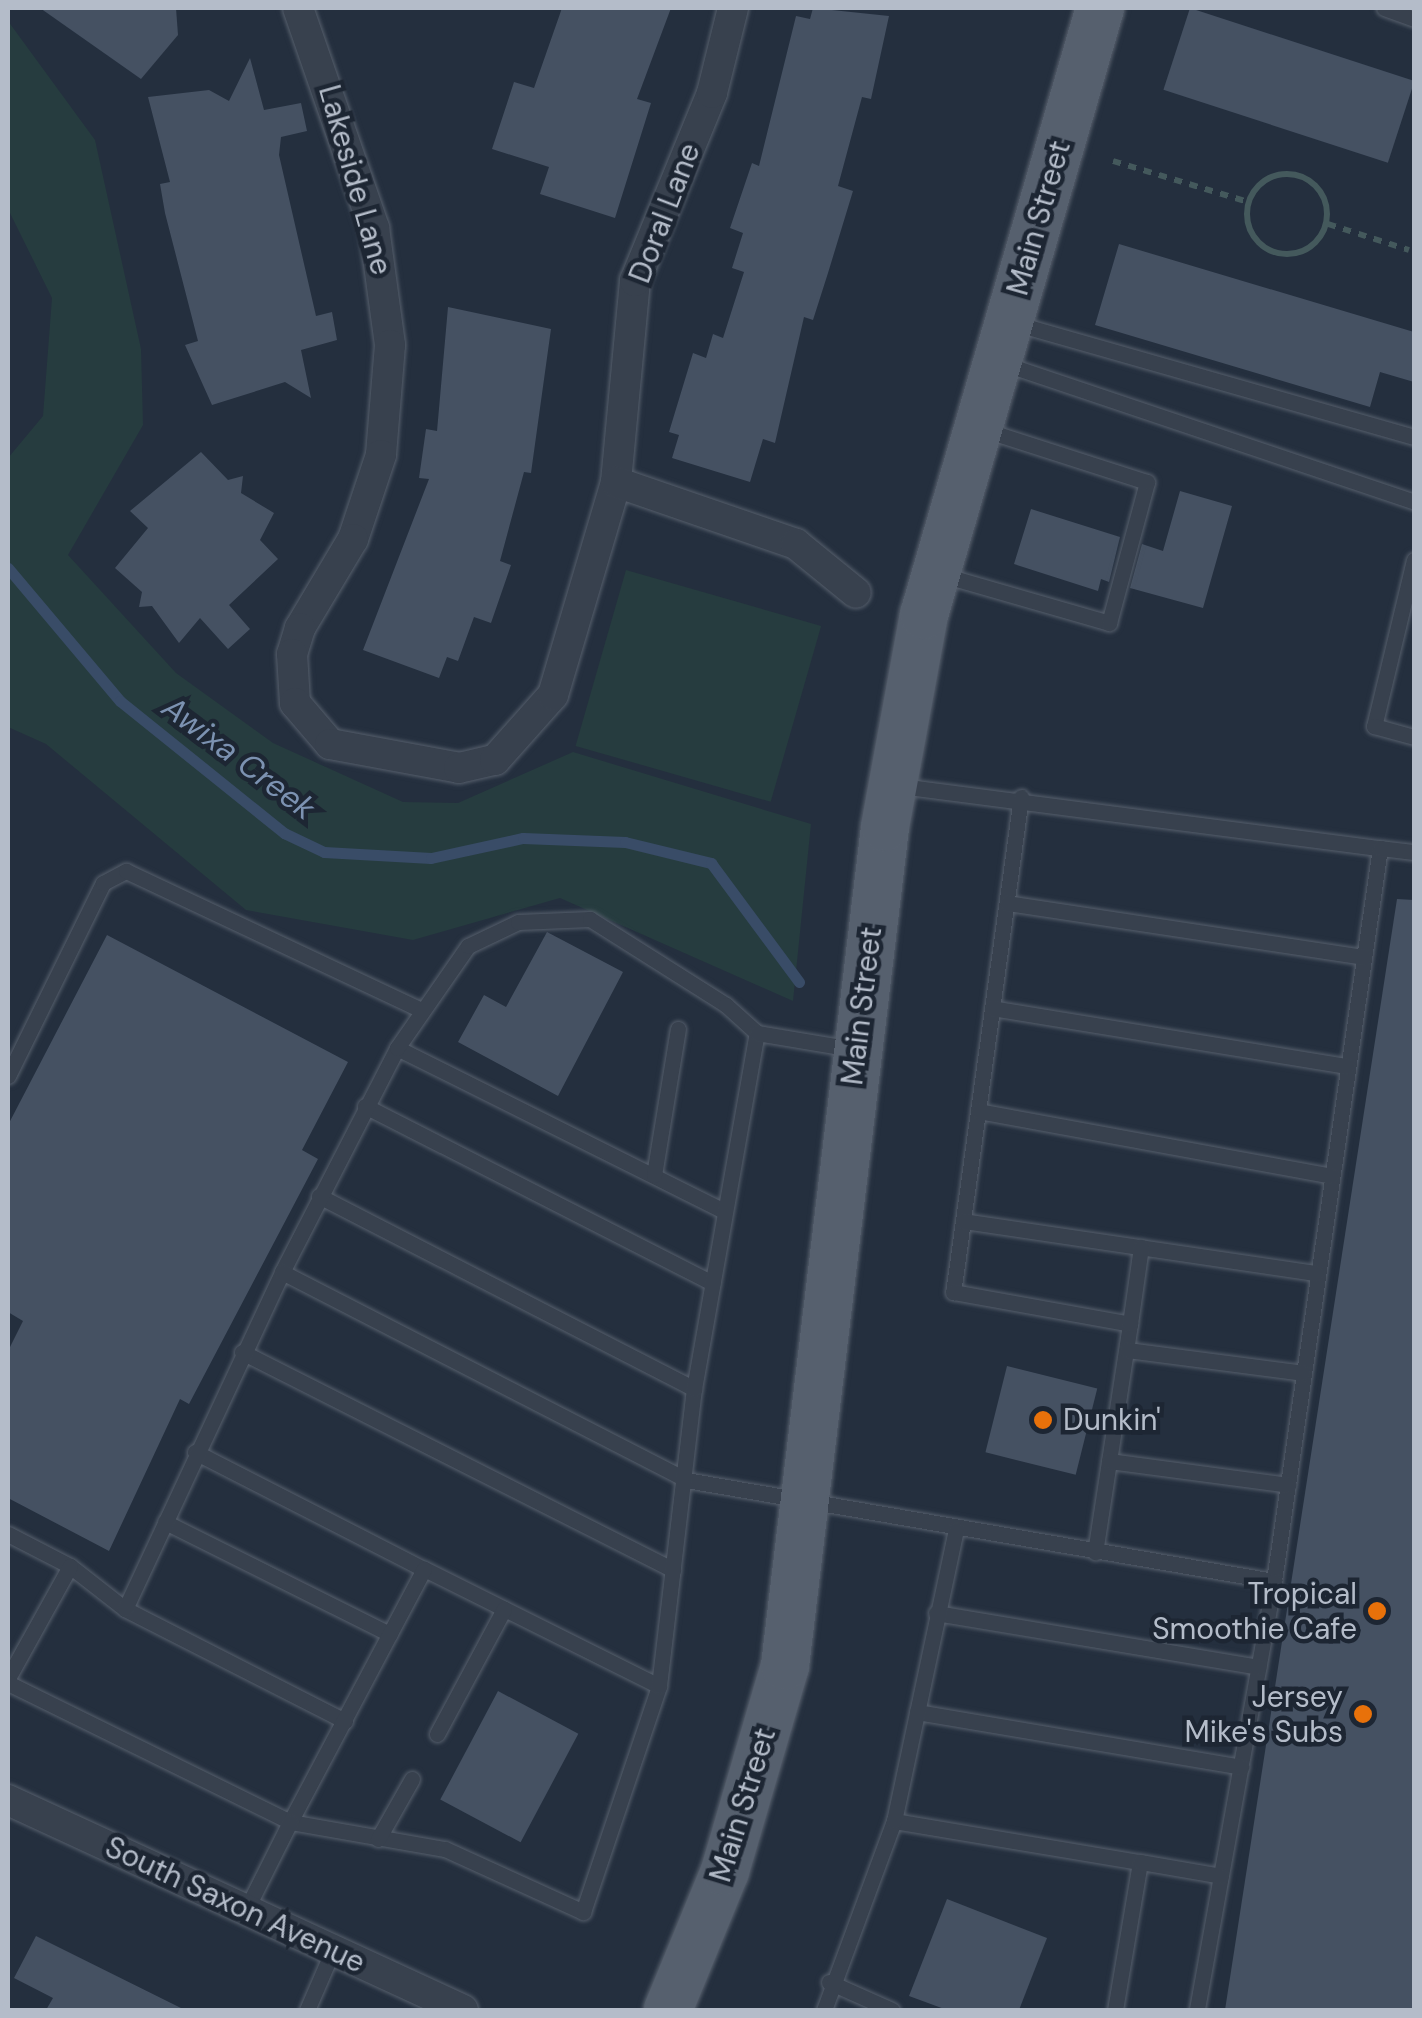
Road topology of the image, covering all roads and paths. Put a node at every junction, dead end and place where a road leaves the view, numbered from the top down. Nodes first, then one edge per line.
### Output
1 (298, 8) edge
2 (733, 8) edge
3 (1100, 8) edge
4 (1384, 8) edge
5 (1414, 18) edge
6 (1113, 160) dead end
7 (1248, 202) junction
8 (1328, 224) junction
9 (1408, 250) dead end
10 (1004, 341) junction
11 (978, 428) junction
12 (1414, 437) edge
13 (616, 482) junction
14 (1414, 502) edge
15 (1414, 560) edge
16 (934, 572) junction
17 (856, 592) dead end
18 (1414, 736) edge
19 (890, 786) junction
20 (1021, 797) junction
21 (1380, 848) junction
22 (1414, 852) edge
23 (1007, 903) junction
24 (1364, 957) junction
25 (992, 1008) junction
26 (422, 1010) junction
27 (678, 1029) dead end
28 (757, 1033) junction
29 (397, 1048) junction
30 (857, 1049) junction
31 (1347, 1066) junction
32 (8, 1076) edge
33 (365, 1106) junction
34 (978, 1110) junction
35 (654, 1175) junction
36 (1331, 1176) junction
37 (319, 1196) junction
38 (722, 1210) junction
39 (963, 1221) junction
40 (1141, 1247) junction
41 (282, 1272) junction
42 (1316, 1273) junction
43 (713, 1283) junction
44 (1130, 1324) junction
45 (1126, 1350) junction
46 (242, 1352) junction
47 (1302, 1374) junction
48 (694, 1389) junction
49 (195, 1452) junction
50 (1109, 1461) junction
51 (686, 1480) junction
52 (1288, 1485) junction
53 (808, 1504) junction
54 (164, 1522) junction
55 (956, 1530) junction
56 (8, 1534) edge
57 (1095, 1552) junction
58 (70, 1566) junction
59 (424, 1570) junction
60 (674, 1570) junction
61 (1274, 1581) junction
62 (504, 1609) junction
63 (125, 1610) junction
64 (936, 1613) junction
65 (390, 1634) junction
66 (1259, 1667) junction
67 (8, 1681) edge
68 (659, 1686) junction
69 (917, 1712) junction
70 (345, 1721) junction
71 (437, 1734) dead end
72 (1241, 1766) junction
73 (412, 1778) dead end
74 (8, 1800) edge
75 (894, 1821) junction
76 (290, 1822) junction
77 (378, 1839) junction
78 (1140, 1862) junction
79 (1221, 1876) junction
80 (246, 1910) junction
81 (333, 1950) junction
82 (829, 1982) junction
83 (307, 2010) edge
84 (463, 2010) edge
85 (668, 2010) edge
86 (824, 2010) edge
87 (892, 2010) edge
88 (1116, 2010) edge
89 (1197, 2010) edge

1 - 13 street, Lakeside Lane
2 - 13 street, Doral Lane
3 - 10 main road, Main Street
4 - 5 lane
6 - 7 path
7 - 8 path
7 - 8 path
8 - 9 path
10 - 11 main road, Main Street
10 - 12 lane
10 - 14 lane
11 - 16 main road, Main Street
11 - 16 lane
13 - 17 street
15 - 18 lane
16 - 19 main road, Main Street
19 - 20 lane
19 - 30 main road, Main Street
20 - 21 lane
20 - 23 lane
21 - 22 lane
21 - 24 lane
23 - 24 lane
23 - 25 lane
24 - 31 lane
25 - 31 lane
25 - 34 lane
26 - 28 lane
26 - 29 lane
26 - 32 lane
27 - 35 lane
28 - 30 lane
28 - 38 lane
29 - 33 lane
29 - 35 lane
30 - 53 main road, Main Street
31 - 36 lane
33 - 37 lane
33 - 43 lane
34 - 36 lane
34 - 39 lane
35 - 38 lane
36 - 42 lane
37 - 41 lane
37 - 48 lane
38 - 43 lane
39 - 40 lane
39 - 44 lane
40 - 42 lane
40 - 44 lane
41 - 46 lane
41 - 51 lane
42 - 47 lane
43 - 48 lane
44 - 45 lane
45 - 47 lane
45 - 50 lane
46 - 49 lane
46 - 60 lane
47 - 52 lane
48 - 51 lane
49 - 54 lane
49 - 59 lane
50 - 52 lane
50 - 57 lane
51 - 53 lane
51 - 60 lane
52 - 61 lane
53 - 55 lane
53 - 85 main road, Main Street
54 - 63 lane
54 - 65 lane
55 - 57 lane
55 - 64 lane
56 - 58 lane
57 - 61 lane
58 - 63 lane
58 - 67 lane
59 - 62 lane
59 - 65 lane
60 - 68 lane
61 - 66 lane
62 - 68 lane
62 - 71 lane
63 - 70 lane
64 - 66 lane
64 - 69 lane
65 - 70 lane
66 - 72 lane
67 - 76 lane
68 - 77 lane
69 - 72 lane
69 - 75 lane
70 - 76 lane
72 - 79 lane
73 - 77 lane
74 - 80 street, South Saxon Avenue
75 - 78 lane
75 - 82 lane
76 - 77 lane
76 - 80 lane
78 - 79 lane
78 - 88 lane
79 - 89 lane
80 - 81 street, South Saxon Avenue
81 - 83 lane
81 - 84 street, South Saxon Avenue
82 - 86 lane
82 - 87 lane

